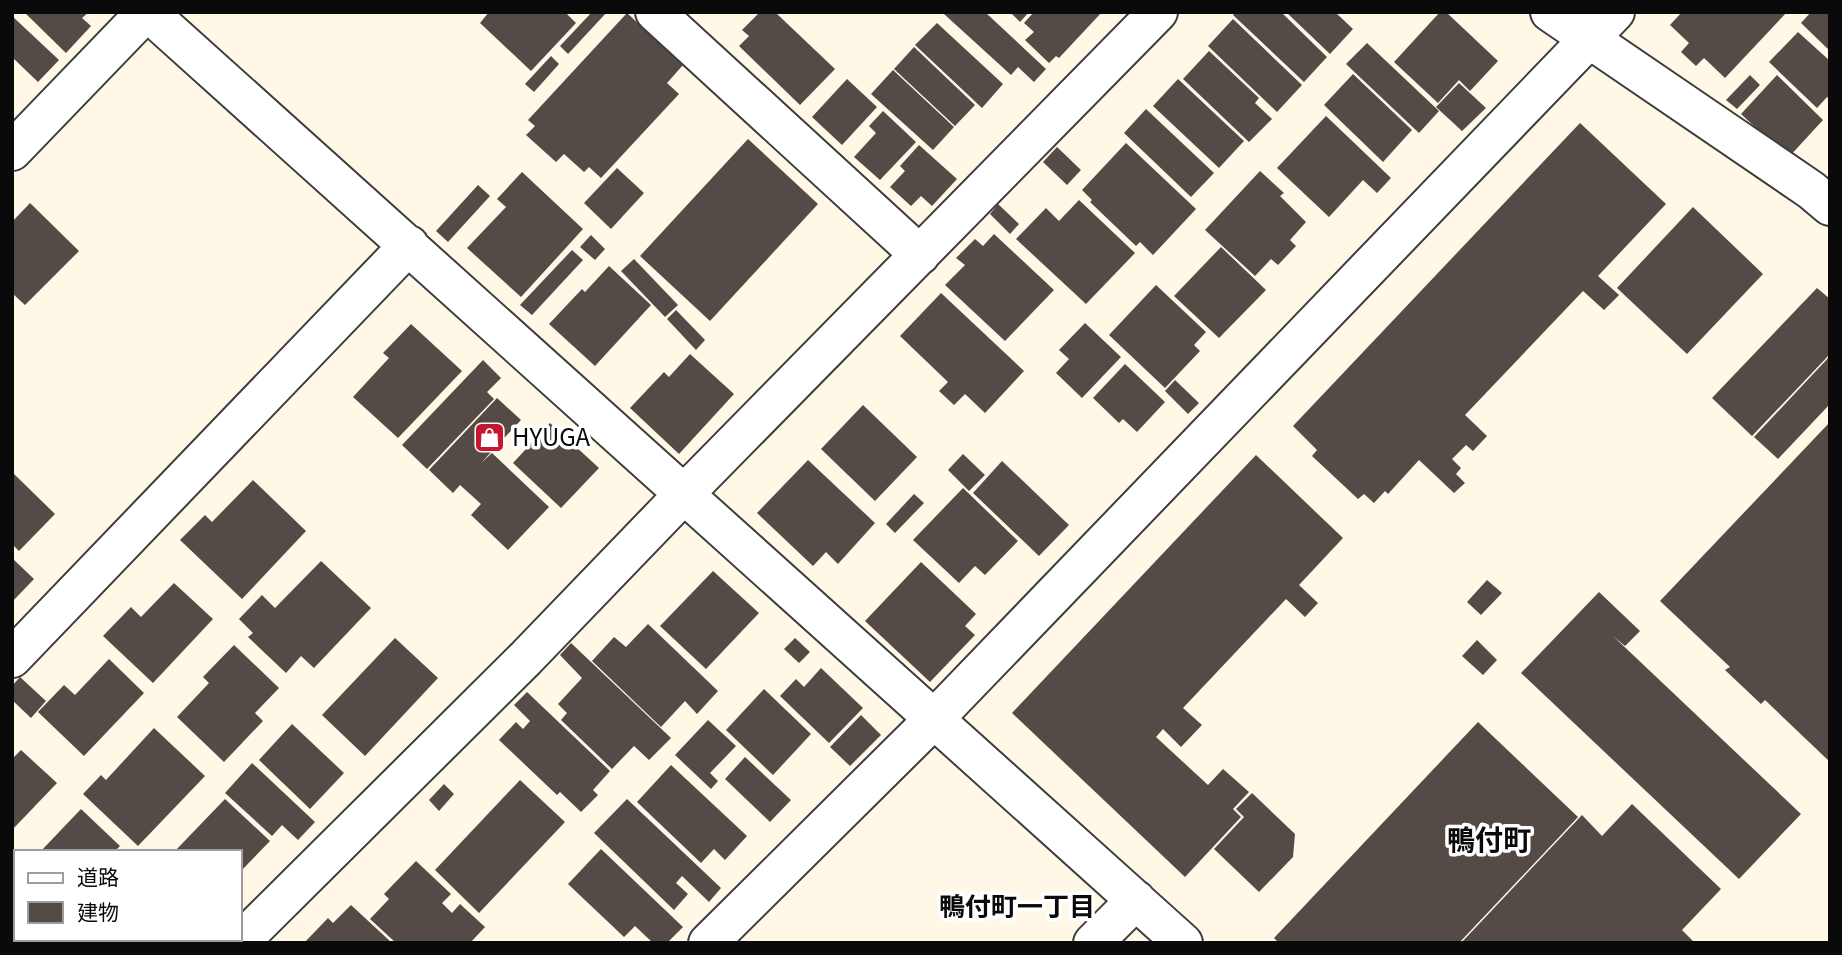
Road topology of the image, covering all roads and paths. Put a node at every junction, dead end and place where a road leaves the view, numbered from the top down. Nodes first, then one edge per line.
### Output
1 (147, 12) edge
2 (1158, 12) edge
3 (1550, 12) edge
4 (1615, 12) edge
5 (657, 13) edge
6 (1589, 41) junction
7 (12, 150) edge
8 (1823, 188) edge
9 (408, 245) junction
10 (920, 255) junction
11 (684, 494) junction
12 (12, 658) edge
13 (934, 719) junction
14 (1136, 900) junction
15 (242, 940) edge
16 (708, 943) edge
17 (1093, 943) edge
18 (1183, 943) edge

1 - 7 street
1 - 9 street
2 - 10 street
3 - 6 street
4 - 6 street
5 - 10 street
6 - 8 street
6 - 13 street
9 - 11 street
9 - 12 street
10 - 11 street
11 - 13 street
11 - 15 street
13 - 14 street
13 - 16 street
14 - 17 street
14 - 18 street

